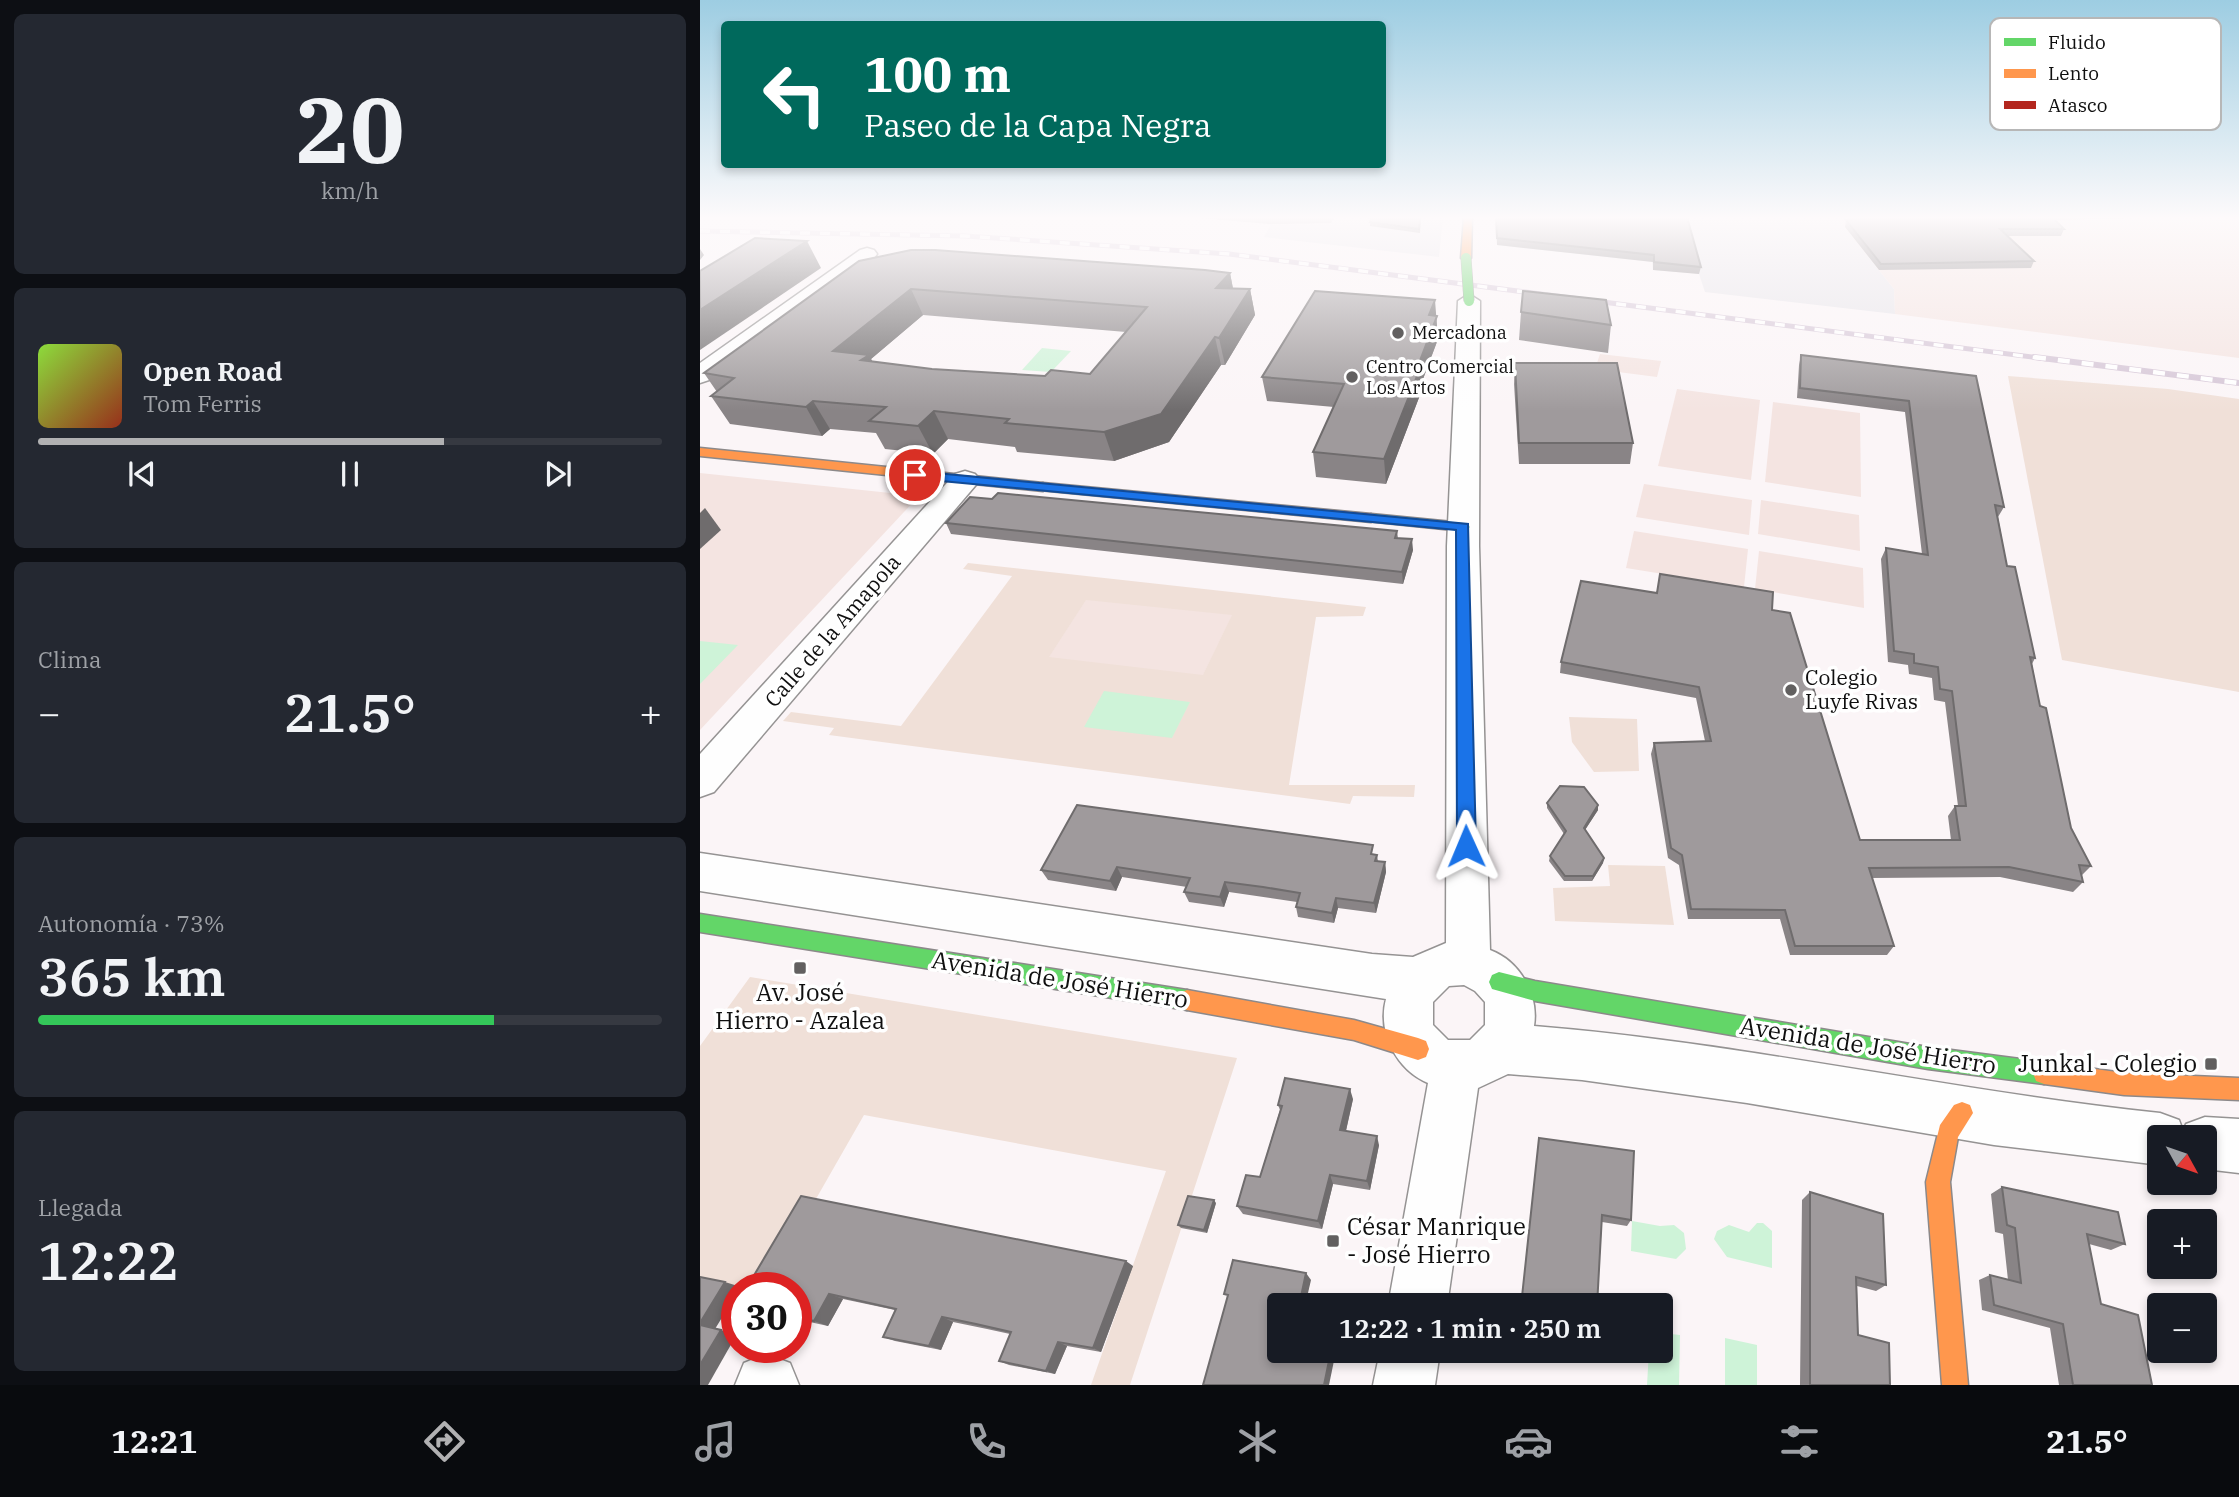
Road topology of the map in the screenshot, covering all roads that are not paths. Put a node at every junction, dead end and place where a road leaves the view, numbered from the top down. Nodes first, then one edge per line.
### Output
1 (829, 282) edge
2 (1468, 282) edge
3 (1469, 301) joint
4 (700, 375) edge
5 (700, 452) edge
6 (965, 480) junction
7 (1463, 527) junction
8 (700, 781) edge
9 (700, 872) edge
10 (700, 923) edge
11 (1482, 973) junction
12 (1420, 980) junction
13 (1457, 1055) junction
14 (2239, 1089) edge
15 (1962, 1113) junction
16 (2147, 1137) edge
17 (2217, 1144) edge
18 (2239, 1146) edge
19 (1419, 1293) edge
20 (1408, 1363) edge
21 (1404, 1385) edge
22 (1955, 1385) edge

1 - 4 street
2 - 3 street, bridge
3 - 7 street
5 - 6 street
6 - 7 street
6 - 8 street, Calle de la Amapola
7 - 11 street
9 - 12 street
10 - 13 street, Avenida de José Hierro
11 - 12 street
11 - 13 street
11 - 14 street, Avenida de José Hierro
12 - 13 street
13 - 15 street, Avenida de José Hierro
13 - 19 street
15 - 16 street, Avenida de José Hierro
15 - 22 street
17 - 18 street
20 - 21 street

